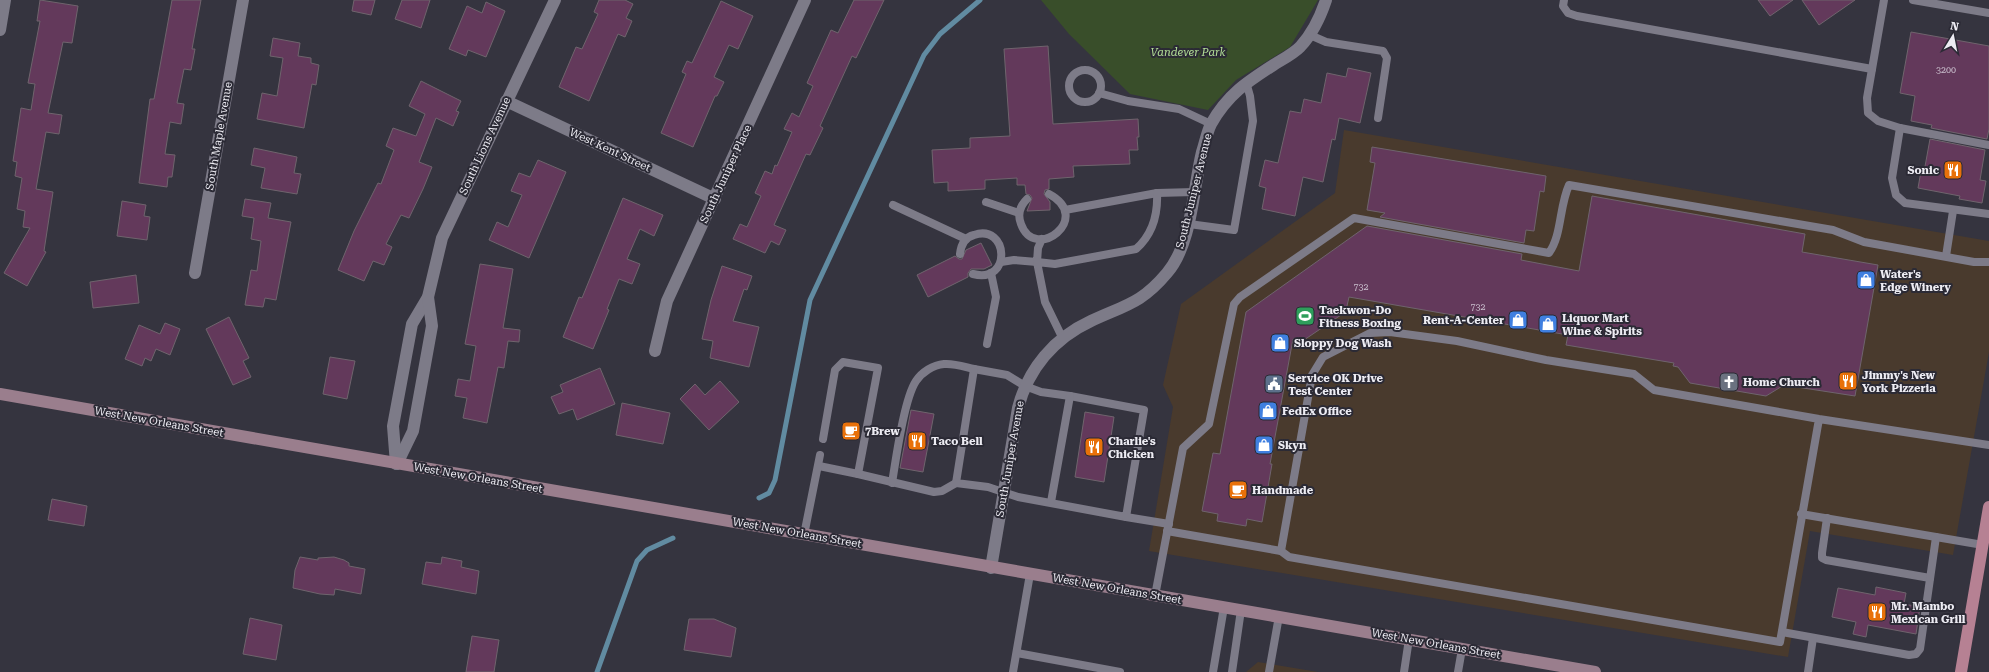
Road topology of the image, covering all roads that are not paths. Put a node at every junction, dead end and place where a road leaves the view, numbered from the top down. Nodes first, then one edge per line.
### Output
1 (5, 0) edge
2 (243, 0) edge
3 (555, 0) edge
4 (805, 0) edge
5 (1326, 0) edge
6 (1564, 0) edge
7 (1884, 0) edge
8 (1913, 0) edge
9 (1989, 13) edge
10 (0, 30) edge
11 (1310, 35) junction
12 (1872, 69) junction
13 (1246, 82) junction
14 (1099, 93) dead end
15 (506, 101) junction
16 (1378, 118) dead end
17 (1211, 124) junction
18 (1900, 128) junction
19 (1989, 145) edge
20 (1194, 192) junction
21 (1157, 193) junction
22 (1049, 194) dead end
23 (1026, 198) dead end
24 (715, 199) junction
25 (986, 202) dead end
26 (893, 205) dead end
27 (1065, 210) junction
28 (1953, 210) junction
29 (1019, 213) junction
30 (1989, 214) edge
31 (1188, 224) junction
32 (966, 239) junction
33 (1042, 239) junction
34 (960, 254) dead end
35 (1946, 256) junction
36 (1001, 262) junction
37 (1037, 262) junction
38 (1989, 262) edge
39 (195, 273) dead end
40 (991, 273) junction
41 (974, 274) dead end
42 (428, 297) junction
43 (1062, 337) junction
44 (987, 344) dead end
45 (655, 351) dead end
46 (974, 369) junction
47 (1025, 386) junction
48 (0, 394) edge
49 (1070, 396) junction
50 (1819, 419) junction
51 (823, 439) dead end
52 (1989, 445) edge
53 (820, 455) dead end
54 (396, 464) junction
55 (818, 466) junction
56 (858, 474) junction
57 (956, 482) junction
58 (892, 483) junction
59 (1003, 492) junction
60 (1051, 502) junction
61 (1989, 507) edge
62 (1801, 514) junction
63 (1126, 517) junction
64 (1827, 518) junction
65 (1168, 528) junction
66 (804, 535) junction
67 (1936, 538) junction
68 (1982, 545) junction
69 (1281, 551) junction
70 (991, 568) junction
71 (1030, 574) junction
72 (1930, 578) junction
73 (1155, 596) junction
74 (1224, 607) junction
75 (1241, 610) junction
76 (1279, 616) junction
77 (1782, 632) junction
78 (1813, 638) junction
79 (1409, 639) junction
80 (1462, 649) junction
81 (1017, 653) junction
82 (1073, 668) edge
83 (1013, 672) edge
84 (1120, 672) edge
85 (1213, 672) edge
86 (1232, 672) edge
87 (1268, 672) edge
88 (1404, 672) edge
89 (1458, 672) edge
90 (1595, 672) edge
91 (1808, 672) edge
92 (1961, 672) edge

1 - 10 street
2 - 39 street, South Maple Avenue
3 - 15 street, South Lions Avenue
4 - 24 street, South Juniper Place
5 - 11 street, South Juniper Avenue
6 - 12 lane
7 - 12 lane
8 - 9 lane
11 - 13 street, South Juniper Avenue
11 - 16 lane
12 - 18 lane
13 - 17 street, South Juniper Avenue
13 - 31 lane
14 - 17 lane
15 - 24 street, West Kent Street
15 - 42 street, South Lions Avenue
17 - 20 street, South Juniper Avenue
18 - 19 lane
18 - 28 lane
20 - 21 lane
20 - 31 street, South Juniper Avenue
21 - 27 lane
21 - 37 lane
22 - 27 lane
23 - 29 lane
24 - 45 street, South Juniper Place
25 - 29 lane
26 - 32 lane
27 - 33 lane
28 - 30 lane
28 - 35 lane
29 - 33 lane
31 - 43 street, South Juniper Avenue
32 - 34 lane
32 - 36 lane
33 - 37 lane
35 - 38 lane
35 - 65 lane
36 - 37 lane
36 - 40 lane
37 - 43 lane
40 - 41 lane
40 - 44 lane
42 - 54 street, South Lions Avenue
42 - 54 street, South Lions Avenue
43 - 47 street, South Juniper Avenue
46 - 47 lane
46 - 57 lane
46 - 58 lane
47 - 49 lane
47 - 59 street, South Juniper Avenue
48 - 54 main road, West New Orleans Street
49 - 60 lane
49 - 63 lane
50 - 52 lane
50 - 62 lane
50 - 69 lane
51 - 56 lane
53 - 55 lane
54 - 66 main road, West New Orleans Street
55 - 56 lane
55 - 66 lane
56 - 58 lane
57 - 58 lane
57 - 59 lane
59 - 60 lane
59 - 70 street, South Juniper Avenue
60 - 63 lane
61 - 68 main road
62 - 64 lane
62 - 77 lane
63 - 65 lane
64 - 67 lane
64 - 72 lane
65 - 69 lane
65 - 73 lane
66 - 70 main road, West New Orleans Street
67 - 68 lane
67 - 72 lane
68 - 92 main road
69 - 77 lane
70 - 71 main road, West New Orleans Street
71 - 73 main road, West New Orleans Street
71 - 81 lane
72 - 78 lane
73 - 74 main road, West New Orleans Street
74 - 75 main road, West New Orleans Street
74 - 85 lane
75 - 76 main road, West New Orleans Street
75 - 86 lane
76 - 79 main road, West New Orleans Street
76 - 87 lane
77 - 78 lane
78 - 91 lane
79 - 80 main road, West New Orleans Street
79 - 88 lane
80 - 89 lane
80 - 90 main road, West New Orleans Street
81 - 82 lane
81 - 83 lane
82 - 84 lane

